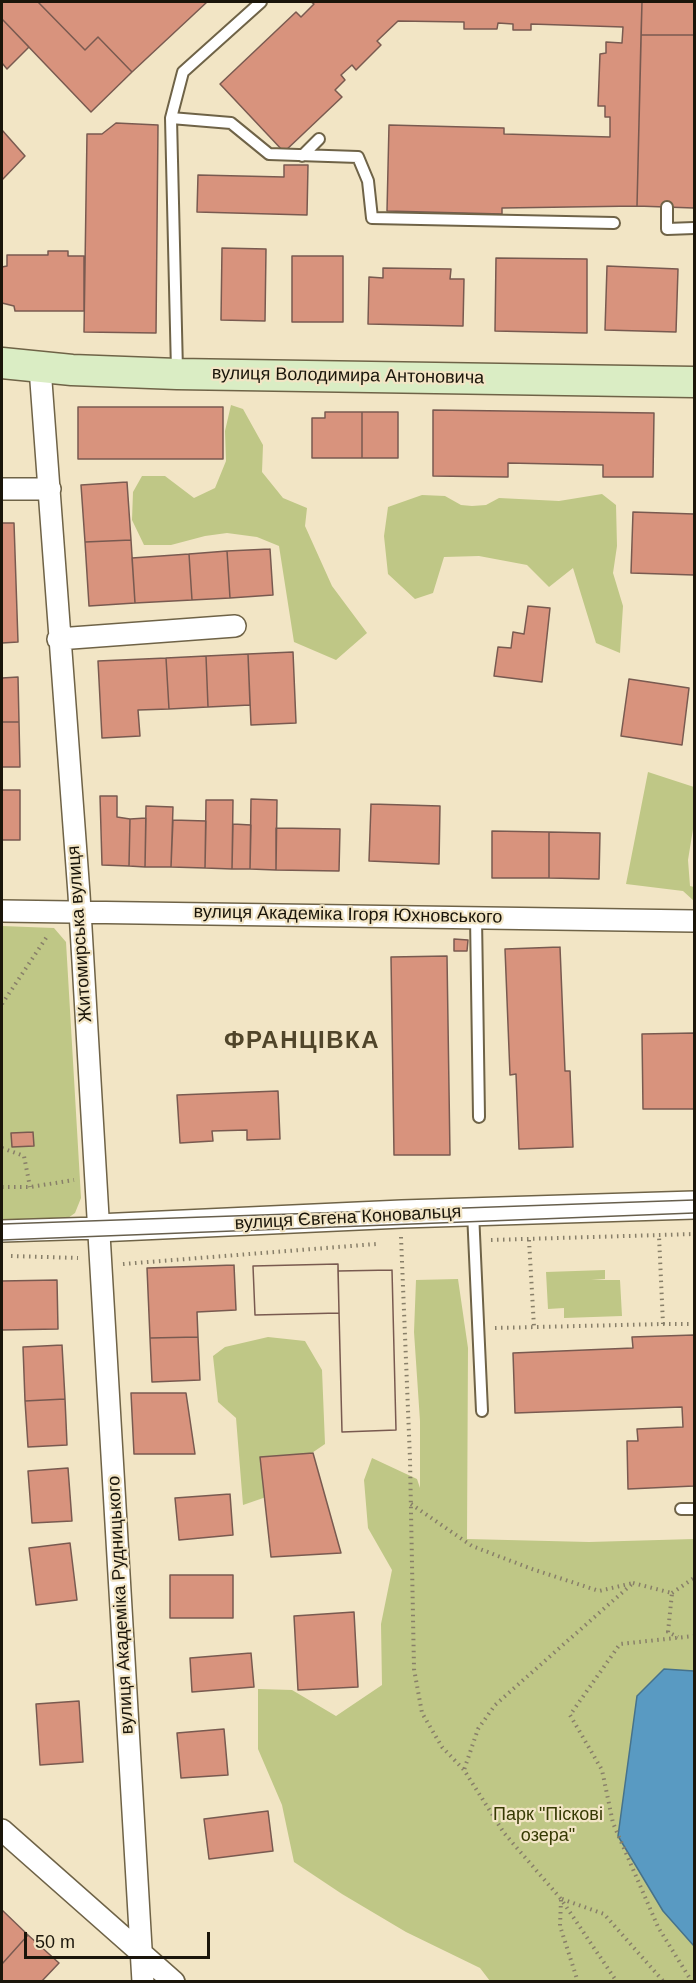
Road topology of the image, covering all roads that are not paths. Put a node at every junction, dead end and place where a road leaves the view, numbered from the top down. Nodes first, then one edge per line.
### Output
1 (261, 2) edge
2 (171, 118) junction
3 (319, 139) dead end
4 (302, 156) junction
5 (667, 207) dead end
6 (614, 223) dead end
7 (694, 228) edge
8 (2, 363) edge
9 (40, 368) junction
10 (177, 374) junction
11 (694, 382) edge
12 (2, 489) edge
13 (50, 489) junction
14 (235, 626) dead end
15 (58, 639) junction
16 (2, 911) edge
17 (79, 912) junction
18 (476, 916) junction
19 (694, 921) edge
20 (479, 1117) dead end
21 (694, 1205) edge
22 (473, 1212) junction
23 (97, 1228) junction
24 (2, 1231) edge
25 (482, 1411) dead end
26 (681, 1509) dead end
27 (694, 1509) edge
28 (2, 1830) edge
29 (141, 1952) junction
30 (143, 1982) edge
31 (174, 1982) edge

1 - 2 lane
2 - 4 lane
2 - 10 lane
3 - 4 lane
4 - 6 lane
5 - 7 lane
8 - 9 main road, вулиця Володимира Антоновича
9 - 10 main road, вулиця Володимира Антоновича
9 - 13 street, Житомирська вулиця
10 - 11 main road, вулиця Володимира Антоновича
12 - 13 street
13 - 15 street, Житомирська вулиця
14 - 15 street
15 - 17 street, Житомирська вулиця
16 - 17 street, вулиця Академіка Ігоря Юхновського
17 - 18 street, вулиця Академіка Ігоря Юхновського
17 - 23 street, Житомирська вулиця
18 - 19 street, вулиця Академіка Ігоря Юхновського
18 - 20 lane
21 - 22 street, вулиця Євгена Коновальця
22 - 23 street, вулиця Євгена Коновальця
22 - 25 lane
23 - 24 street, вулиця Євгена Коновальця
23 - 29 street, вулиця Академіка Рудницького
26 - 27 lane
28 - 29 street
29 - 30 street, вулиця Академіка Рудницького
29 - 31 street

